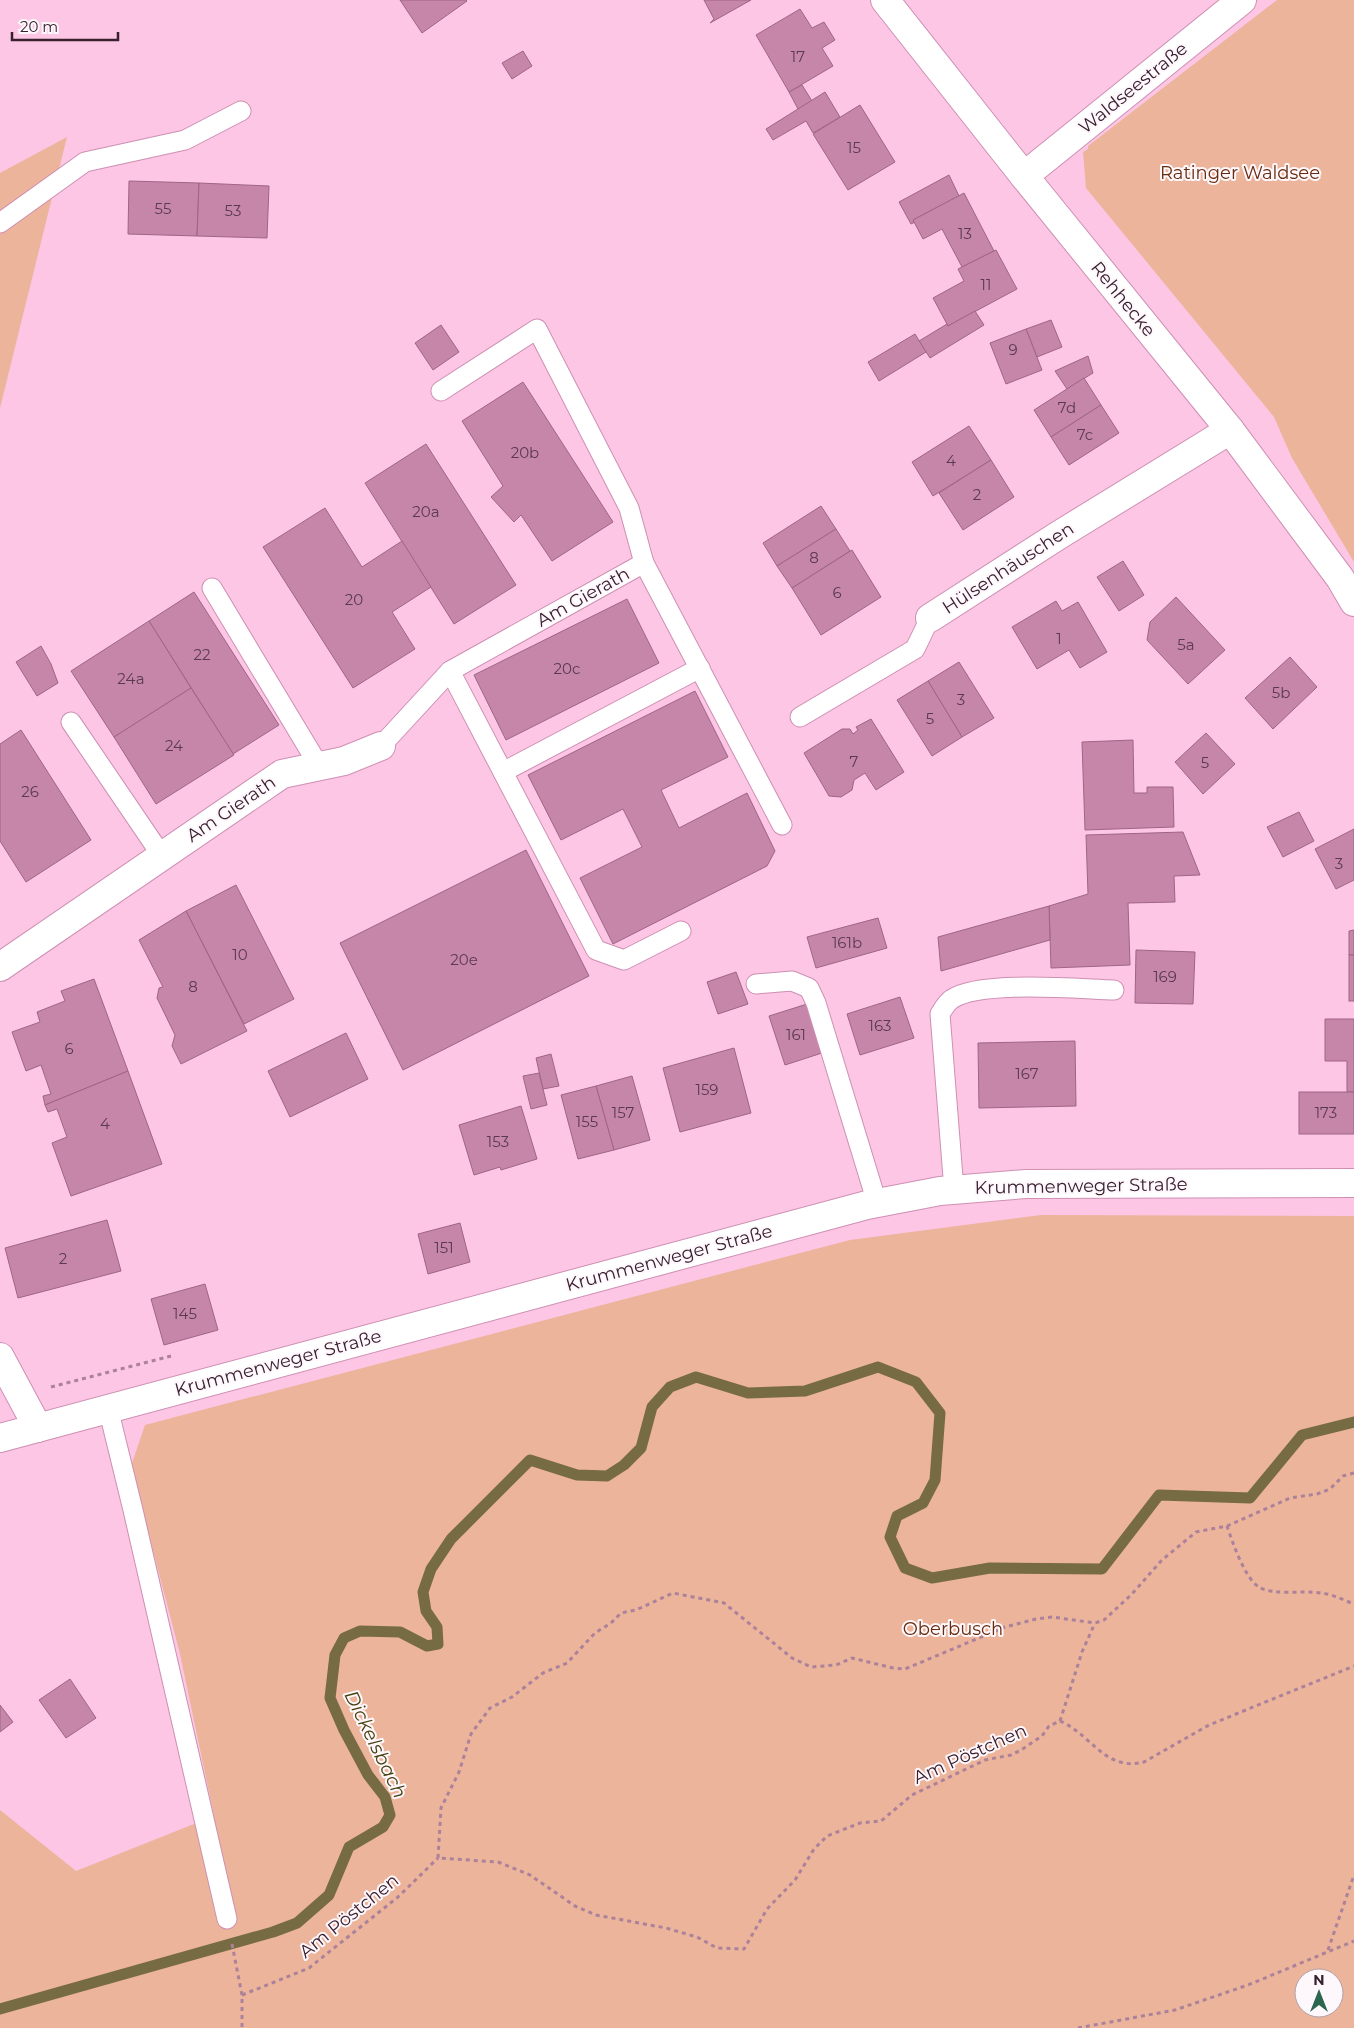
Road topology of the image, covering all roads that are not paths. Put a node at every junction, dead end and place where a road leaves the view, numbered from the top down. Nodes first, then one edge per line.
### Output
1 (885, 0) edge
2 (1242, 0) edge
3 (241, 111) dead end
4 (1024, 176) junction
5 (0, 223) edge
6 (441, 391) dead end
7 (1230, 430) junction
8 (644, 563) junction
9 (212, 588) dead end
10 (1354, 602) edge
11 (930, 618) joint
12 (700, 668) junction
13 (450, 671) junction
14 (800, 717) dead end
15 (71, 722) dead end
16 (381, 746) joint
17 (319, 766) junction
18 (503, 772) junction
19 (782, 825) dead end
20 (162, 856) junction
21 (681, 931) dead end
22 (0, 967) edge
23 (756, 984) dead end
24 (1114, 990) dead end
25 (1354, 1183) edge
26 (954, 1190) junction
27 (877, 1203) junction
28 (0, 1357) edge
29 (108, 1408) junction
30 (38, 1428) junction
31 (0, 1438) edge
32 (227, 1919) road end

1 - 4 street, Rehhecke
2 - 4 street, Waldseestraße
3 - 5 lane
4 - 7 street, Rehhecke
6 - 8 lane
7 - 10 street, Rehhecke
7 - 11 street, Hülsenhäuschen
8 - 12 lane
8 - 13 lane, Am Gierath
9 - 17 lane
11 - 14 lane, Hülsenhäuschen
12 - 18 lane
12 - 19 lane
13 - 16 lane, Am Gierath
13 - 18 lane
15 - 20 lane
16 - 17 street, Am Gierath
17 - 20 street, Am Gierath
18 - 21 lane
20 - 22 street, Am Gierath
23 - 27 lane
24 - 26 lane
25 - 26 street, Krummenweger Straße
26 - 27 street, Krummenweger Straße
27 - 29 street, Krummenweger Straße
28 - 30 street
29 - 30 street, Krummenweger Straße
29 - 32 lane
30 - 31 street, Krummenweger Straße

